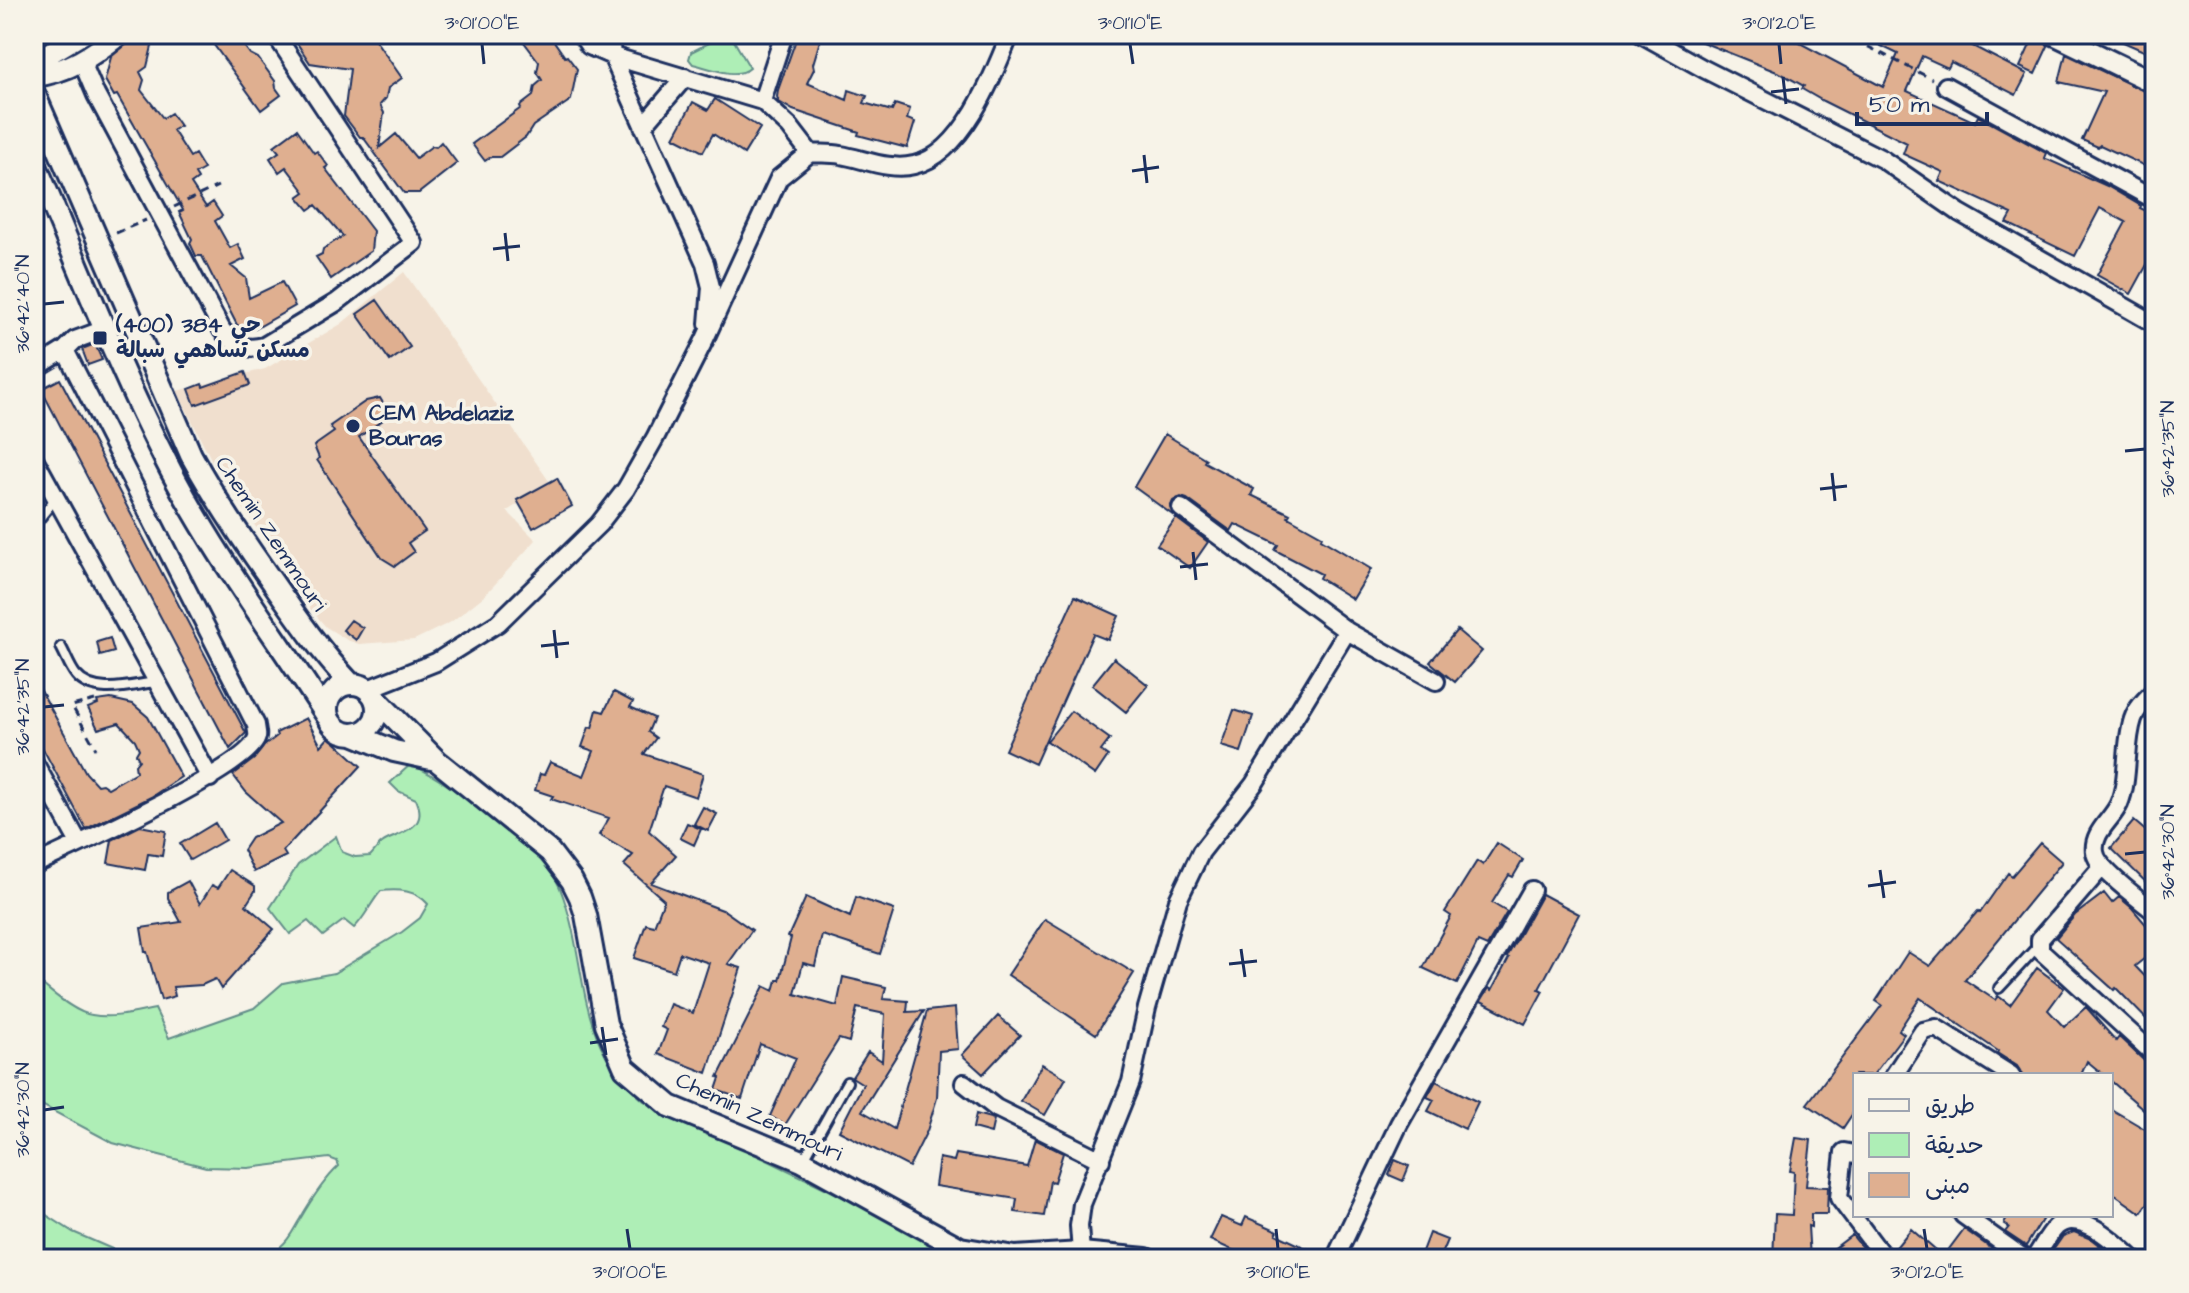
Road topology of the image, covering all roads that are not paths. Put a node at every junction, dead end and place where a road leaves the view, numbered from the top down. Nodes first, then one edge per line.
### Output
1 (82, 34) edge
2 (120, 34) edge
3 (275, 34) edge
4 (581, 34) edge
5 (610, 34) edge
6 (784, 34) edge
7 (1010, 34) edge
8 (1641, 34) edge
9 (2054, 34) edge
10 (612, 56) junction
11 (34, 57) edge
12 (87, 59) junction
13 (34, 76) edge
14 (685, 77) junction
15 (2155, 83) edge
16 (1946, 86) road end
17 (34, 93) edge
18 (762, 101) junction
19 (643, 126) junction
20 (810, 153) junction
21 (34, 161) edge
22 (2155, 200) edge
23 (2155, 324) edge
24 (105, 329) junction
25 (705, 339) junction
26 (65, 350) junction
27 (34, 369) edge
28 (34, 458) edge
29 (56, 498) junction
30 (1181, 508) dead end
31 (34, 525) edge
32 (1347, 631) junction
33 (61, 647) dead end
34 (1436, 681) dead end
35 (155, 682) junction
36 (2155, 690) edge
37 (365, 691) junction
38 (327, 716) junction
39 (353, 734) junction
40 (436, 760) junction
41 (34, 762) edge
42 (210, 778) junction
43 (79, 843) junction
44 (34, 865) edge
45 (2102, 867) junction
46 (1532, 890) dead end
47 (2155, 912) edge
48 (2039, 945) junction
49 (1999, 988) dead end
50 (2155, 1055) edge
51 (1895, 1073) edge
52 (2008, 1073) edge
53 (847, 1082) dead end
54 (964, 1083) dead end
55 (1850, 1153) edge
56 (1101, 1160) junction
57 (802, 1161) junction
58 (1853, 1217) edge
59 (1853, 1217) edge
60 (1966, 1217) edge
61 (1081, 1253) junction
62 (1146, 1259) edge
63 (1335, 1259) edge
64 (1885, 1259) edge
65 (2025, 1259) edge
66 (2034, 1259) edge
67 (2133, 1259) edge

1 - 11 street
2 - 12 street
3 - 12 street
4 - 10 street
5 - 10 street
6 - 18 street
7 - 20 street
8 - 23 street
9 - 15 street
10 - 14 street
10 - 19 street
12 - 13 street
14 - 18 street
14 - 19 street
16 - 22 street
17 - 37 street, Chemin Zemmouri
18 - 20 street
19 - 25 street
20 - 25 street
21 - 24 street
24 - 26 street
24 - 38 street
25 - 37 street
26 - 27 street
26 - 42 street
28 - 29 street
29 - 31 lane
29 - 35 street
30 - 32 street
32 - 34 street
32 - 56 street
33 - 35 lane
35 - 42 street
36 - 45 street
37 - 38 street
37 - 39 street
37 - 40 street, Chemin Zemmouri
38 - 39 street
39 - 40 street, Chemin Zemmouri
40 - 57 street, Chemin Zemmouri
41 - 43 street
42 - 43 street
43 - 44 street
45 - 47 street
45 - 48 street
46 - 63 street
48 - 49 lane
48 - 50 street
51 - 52 street
53 - 57 lane
54 - 56 street
55 - 59 street
56 - 61 street
57 - 61 street, Chemin Zemmouri
58 - 64 street
60 - 65 street
61 - 62 street, Chemin Zemmouri
66 - 67 street

